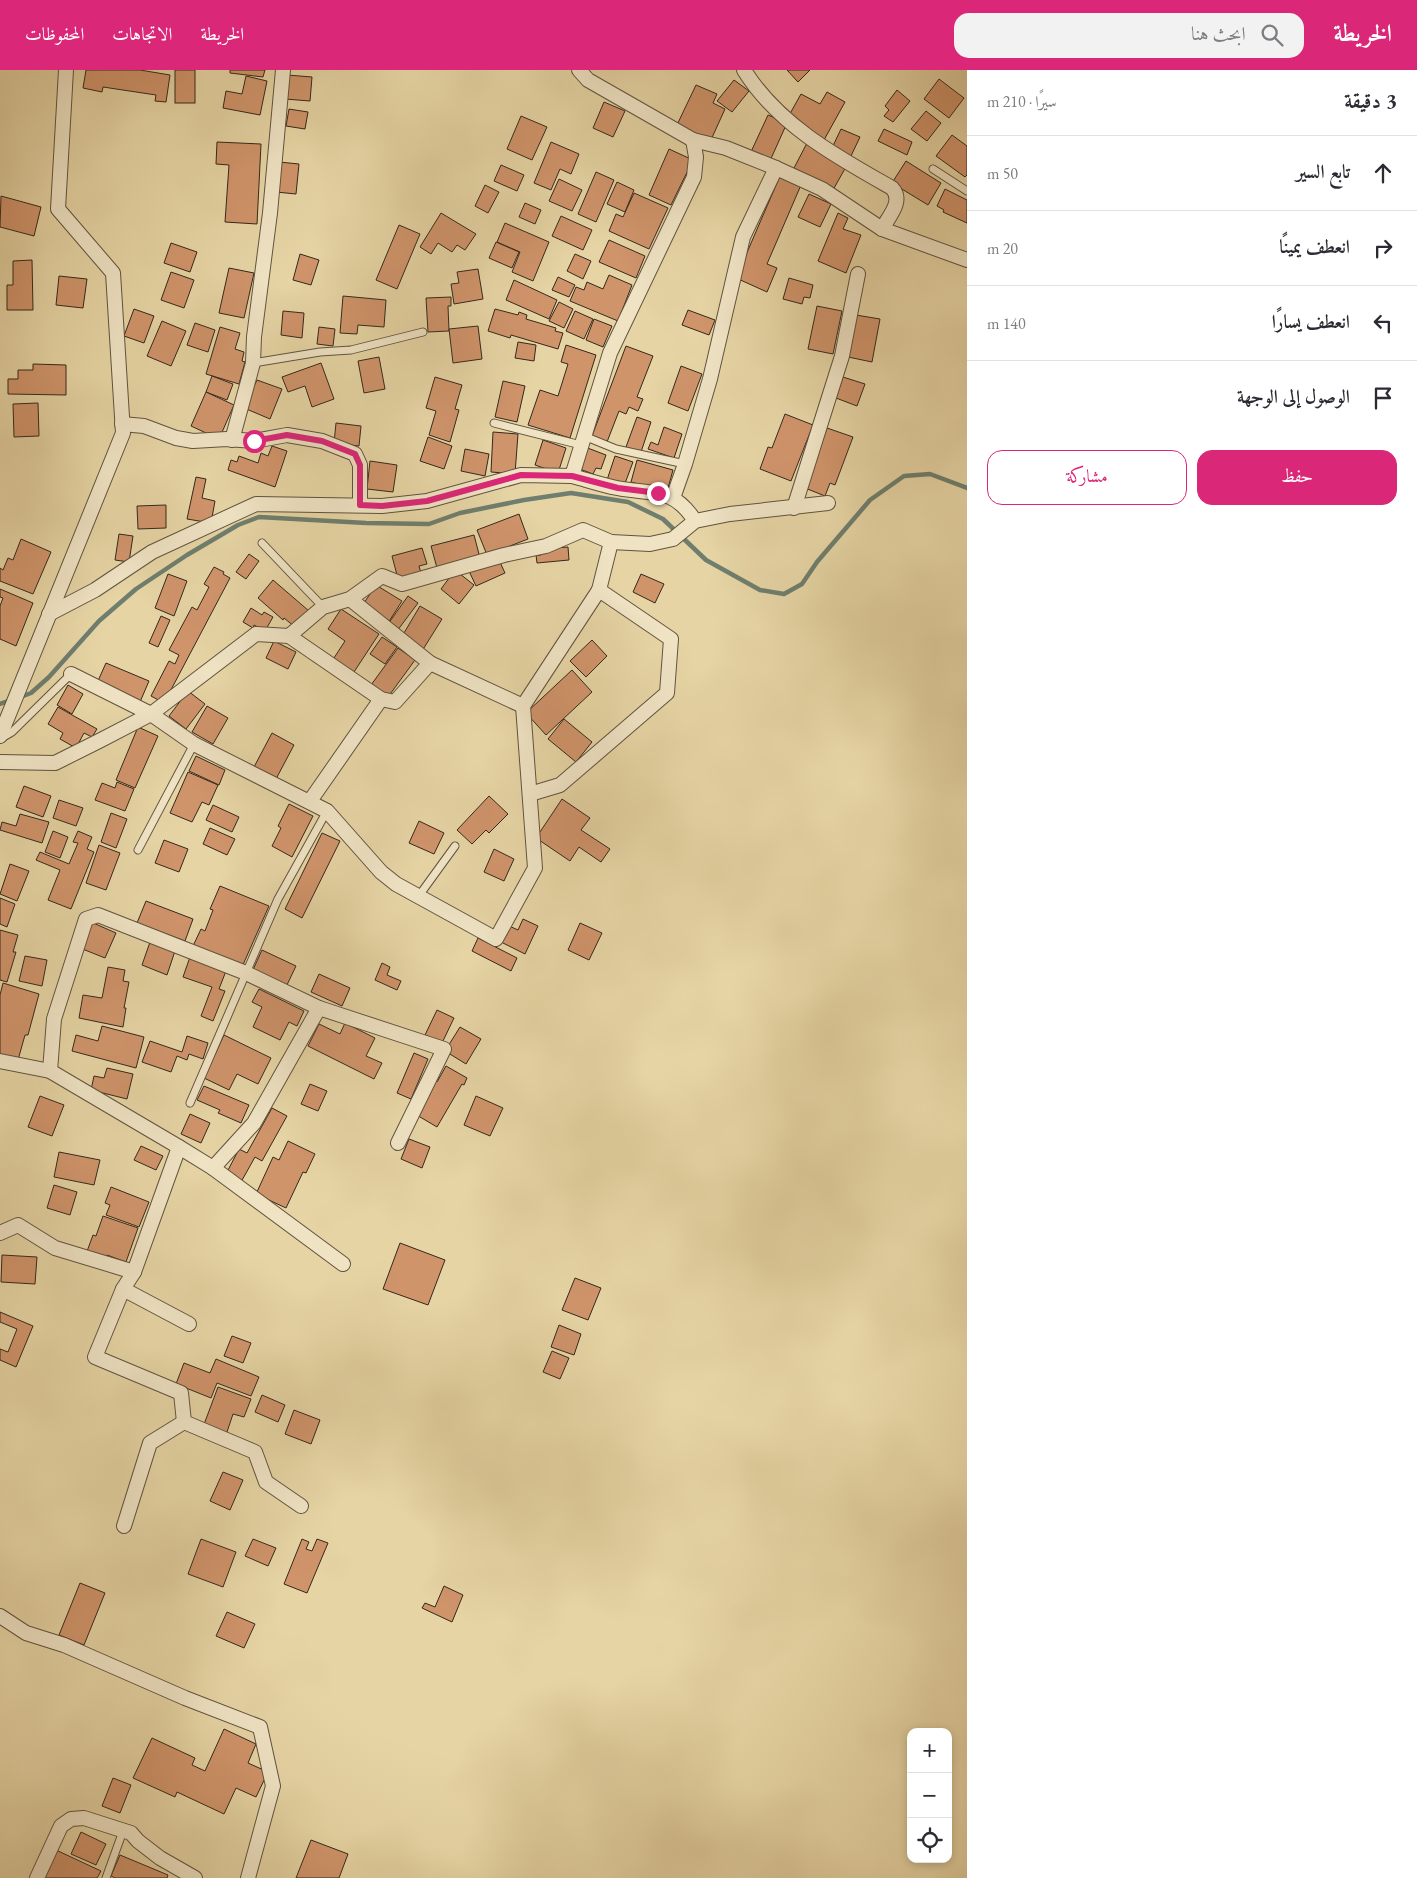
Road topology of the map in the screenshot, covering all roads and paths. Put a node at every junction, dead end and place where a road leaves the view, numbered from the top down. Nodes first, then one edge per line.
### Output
1 (66, 70) edge
2 (283, 70) edge
3 (579, 70) edge
4 (744, 70) edge
5 (693, 140) junction
6 (776, 168) junction
7 (933, 169) dead end
8 (967, 191) edge
9 (882, 229) junction
10 (967, 260) edge
11 (858, 274) dead end
12 (423, 332) dead end
13 (253, 363) junction
14 (494, 422) dead end
15 (122, 424) junction
16 (232, 440) junction
17 (583, 441) junction
18 (685, 464) junction
19 (572, 476) junction
20 (672, 498) junction
21 (828, 503) dead end
22 (360, 505) junction
23 (794, 508) junction
24 (691, 524) junction
25 (611, 542) junction
26 (262, 543) dead end
27 (599, 590) junction
28 (350, 599) junction
29 (323, 607) junction
30 (49, 614) junction
31 (290, 636) junction
32 (430, 664) junction
33 (72, 674) joint
34 (381, 699) junction
35 (523, 706) junction
36 (151, 714) junction
37 (0, 737) edge
38 (194, 744) junction
39 (0, 762) edge
40 (530, 794) junction
41 (310, 801) junction
42 (327, 811) junction
43 (455, 846) dead end
44 (138, 850) dead end
45 (418, 897) junction
46 (246, 973) junction
47 (318, 1008) junction
48 (0, 1061) edge
49 (50, 1071) junction
50 (190, 1103) dead end
51 (398, 1143) dead end
52 (179, 1148) junction
53 (213, 1168) junction
54 (0, 1233) edge
55 (343, 1264) dead end
56 (134, 1272) junction
57 (123, 1288) junction
58 (189, 1324) dead end
59 (184, 1422) junction
60 (301, 1506) dead end
61 (124, 1526) dead end
62 (0, 1616) edge
63 (123, 1831) junction
64 (37, 1878) edge
65 (106, 1878) edge
66 (195, 1878) edge
67 (248, 1878) edge

1 - 15 street
2 - 13 street
3 - 5 street
4 - 9 street
5 - 6 street
5 - 17 street
6 - 9 street
6 - 18 street
7 - 8 lane
9 - 10 street
11 - 23 street
12 - 13 lane
13 - 16 street
14 - 17 lane
15 - 16 street
15 - 30 street
16 - 22 street
17 - 18 lane
17 - 19 street
18 - 20 street
19 - 20 street
19 - 22 street
20 - 24 street
21 - 23 street
22 - 30 street
23 - 24 street
24 - 25 street
25 - 27 street
25 - 28 street
26 - 29 lane
27 - 35 street
27 - 40 street
28 - 29 street
28 - 32 street
29 - 31 street
30 - 37 street
31 - 34 street
31 - 36 street
32 - 34 street
32 - 35 street
33 - 36 street
33 - 37 lane
34 - 41 street
35 - 40 street
36 - 38 street
36 - 39 street
38 - 41 street
38 - 44 lane
40 - 45 street
41 - 42 street
42 - 45 street
42 - 46 lane
43 - 45 lane
46 - 47 street
46 - 49 street
46 - 50 lane
47 - 51 street
47 - 53 street
48 - 49 street
49 - 52 street
52 - 53 street
52 - 56 street
53 - 55 street
54 - 56 street
56 - 57 street
57 - 58 street
57 - 59 street
59 - 60 street
59 - 61 street
62 - 67 street
63 - 64 street
63 - 65 lane
63 - 66 street

